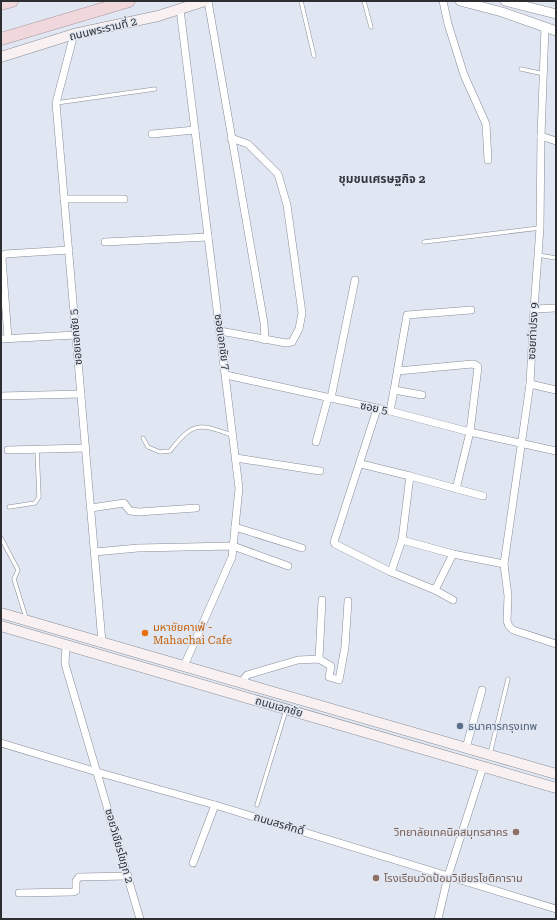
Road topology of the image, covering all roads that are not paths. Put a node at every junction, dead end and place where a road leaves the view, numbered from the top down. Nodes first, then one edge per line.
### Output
1 (12, 1) edge
2 (129, 1) edge
3 (205, 1) edge
4 (208, 1) edge
5 (301, 1) edge
6 (364, 1) edge
7 (443, 1) edge
8 (460, 1) edge
9 (505, 1) edge
10 (1, 4) edge
11 (180, 8) junction
12 (556, 14) edge
13 (371, 27) dead end
14 (545, 27) junction
15 (556, 31) edge
16 (74, 34) junction
17 (1, 39) edge
18 (314, 56) dead end
19 (1, 57) edge
20 (521, 69) dead end
21 (544, 74) junction
22 (155, 89) dead end
23 (56, 103) junction
24 (195, 130) junction
25 (152, 134) dead end
26 (542, 136) junction
27 (231, 138) junction
28 (556, 141) edge
29 (488, 160) dead end
30 (64, 199) junction
31 (124, 199) dead end
32 (540, 228) junction
33 (208, 237) junction
34 (104, 242) dead end
35 (424, 242) dead end
36 (69, 250) junction
37 (538, 255) junction
38 (556, 258) edge
39 (355, 280) dead end
40 (556, 308) edge
41 (534, 309) junction
42 (470, 310) dead end
43 (220, 332) junction
44 (76, 335) junction
45 (4, 339) edge
46 (265, 340) junction
47 (398, 371) junction
48 (226, 375) junction
49 (530, 384) junction
50 (394, 390) junction
51 (556, 390) edge
52 (81, 394) junction
53 (422, 395) dead end
54 (1, 396) edge
55 (329, 398) junction
56 (377, 409) junction
57 (390, 411) junction
58 (470, 432) junction
59 (233, 435) junction
60 (143, 438) dead end
61 (316, 442) dead end
62 (521, 443) junction
63 (86, 448) junction
64 (37, 449) junction
65 (8, 450) dead end
66 (556, 451) edge
67 (236, 458) junction
68 (360, 464) junction
69 (320, 471) dead end
70 (410, 476) junction
71 (456, 489) junction
72 (484, 496) dead end
73 (9, 507) dead end
74 (91, 508) junction
75 (196, 508) dead end
76 (235, 527) junction
77 (1, 538) edge
78 (402, 540) junction
79 (233, 546) junction
80 (302, 548) dead end
81 (95, 552) junction
82 (453, 554) junction
83 (504, 564) junction
84 (288, 566) dead end
85 (391, 572) junction
86 (435, 590) junction
87 (322, 600) dead end
88 (454, 600) dead end
89 (348, 601) dead end
90 (1, 613) edge
91 (27, 621) junction
92 (1, 626) edge
93 (102, 642) junction
94 (556, 644) edge
95 (66, 645) junction
96 (319, 659) junction
97 (184, 666) junction
98 (508, 678) dead end
99 (240, 683) junction
100 (482, 690) dead end
101 (286, 709) junction
102 (1, 743) edge
103 (466, 748) junction
104 (490, 755) junction
105 (483, 767) junction
106 (97, 772) junction
107 (556, 774) edge
108 (556, 788) edge
109 (215, 805) junction
110 (258, 805) dead end
111 (193, 863) dead end
112 (128, 876) junction
113 (448, 876) junction
114 (19, 893) dead end
115 (556, 909) edge
116 (140, 919) edge
117 (438, 919) edge

1 - 10 highway
2 - 17 highway, ถนนพระรามที่ 2
3 - 11 main road, ถนนพระรามที่ 2
4 - 27 street
5 - 18 lane
6 - 13 lane
7 - 29 street
8 - 14 street
9 - 12 street
11 - 16 main road, ถนนพระรามที่ 2
11 - 24 street, ซอยเอกชัย 7
14 - 15 street
14 - 21 street, ซอยท่าปรง 9
16 - 19 main road, ถนนพระรามที่ 2
16 - 23 street, ซอยเอกชัย 5
20 - 21 lane
21 - 26 street, ซอยท่าปรง 9
22 - 23 lane
23 - 30 street, ซอยเอกชัย 5
24 - 25 street
24 - 33 street, ซอยเอกชัย 7
26 - 28 street
26 - 32 street, ซอยท่าปรง 9
27 - 46 street
27 - 46 street
30 - 31 street
30 - 36 street, ซอยเอกชัย 5
32 - 35 lane
32 - 37 street, ซอยท่าปรง 9
33 - 34 street
33 - 43 street, ซอยเอกชัย 7
36 - 44 street, ซอยเอกชัย 5
36 - 45 street
37 - 38 lane
37 - 41 street, ซอยท่าปรง 9
39 - 55 street
40 - 41 street
41 - 49 street, ซอยท่าปรง 9
42 - 47 street
43 - 46 street
43 - 48 street, ซอยเอกชัย 7
44 - 45 street
44 - 52 street, ซอยเอกชัย 5
47 - 50 street
47 - 58 street
48 - 55 street, ซอย 5
48 - 59 street, ซอยเอกชัย 7
49 - 51 street
49 - 62 street, ซอยท่าปรง 9
50 - 53 street
50 - 57 street
52 - 54 street
52 - 63 street, ซอยเอกชัย 5
55 - 56 street, ซอย 5
55 - 61 street
56 - 57 street, ซอย 5
56 - 68 street
57 - 58 street, ซอย 5
58 - 62 street, ซอย 5
58 - 71 street
59 - 60 lane
59 - 67 street, ซอยเอกชัย 7
62 - 66 street, ซอย 5
62 - 83 street, ซอยท่าปรง 9
63 - 64 street
63 - 74 street, ซอยเอกชัย 5
64 - 65 street
64 - 73 lane
67 - 69 street
67 - 76 street, ซอยเอกชัย 7
68 - 70 street
68 - 85 street
70 - 71 street
70 - 78 street
71 - 72 street
74 - 75 street
74 - 81 street, ซอยเอกชัย 5
76 - 79 street, ซอยเอกชัย 7
76 - 80 street
77 - 91 lane
78 - 82 street
78 - 85 street
79 - 81 street
79 - 84 street
79 - 97 street, ซอยเอกชัย 7
81 - 93 street, ซอยเอกชัย 5
82 - 83 street
82 - 86 street
83 - 94 street, ซอยท่าปรง 9
85 - 86 street
86 - 88 street
87 - 96 street
89 - 96 street
90 - 91 main road, ถนนเอกชัย
91 - 93 main road, ถนนเอกชัย
92 - 95 main road, ถนนเอกชัย
93 - 97 main road, ถนนเอกชัย
95 - 101 main road, ถนนเอกชัย
95 - 106 street, ซอยวิเชียรโชฎก 2
96 - 99 street
97 - 99 main road, ถนนเอกชัย
98 - 104 lane
99 - 103 main road, ถนนเอกชัย
100 - 103 street
101 - 105 main road, ถนนเอกชัย
101 - 110 lane
102 - 106 street, ถนนสรศักดิ์
103 - 104 main road, ถนนเอกชัย
104 - 107 main road, ถนนเอกชัย
105 - 108 main road, ถนนเอกชัย
105 - 113 street
106 - 109 street, ถนนสรศักดิ์
106 - 112 street, ซอยวิเชียรโชฎก 2
109 - 111 street
109 - 113 street, ถนนสรศักดิ์
112 - 114 street
112 - 116 street, ซอยวิเชียรโชฎก 2
113 - 115 street, ถนนสรศักดิ์
113 - 117 street

